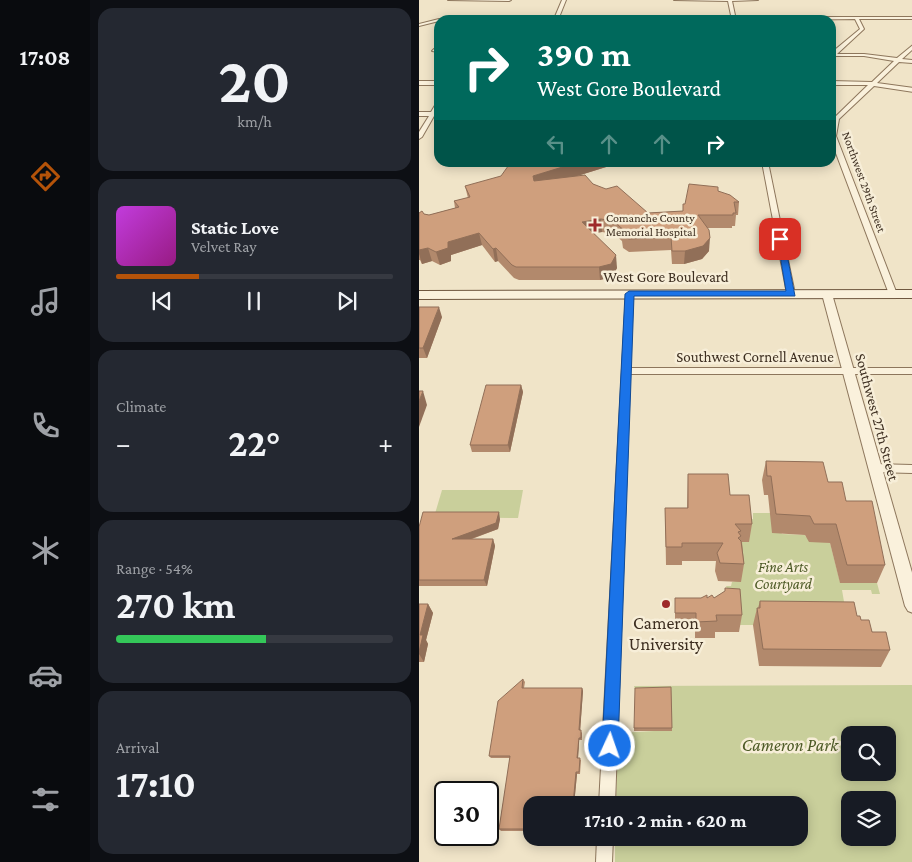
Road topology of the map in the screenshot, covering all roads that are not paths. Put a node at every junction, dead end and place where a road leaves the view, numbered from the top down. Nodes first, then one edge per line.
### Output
1 (450, 0) edge
2 (509, 0) edge
3 (564, 0) edge
4 (676, 0) edge
5 (730, 0) edge
6 (756, 0) edge
7 (557, 15) edge
8 (733, 15) edge
9 (836, 18) edge
10 (856, 18) junction
11 (912, 18) edge
12 (434, 22) edge
13 (419, 25) edge
14 (912, 46) edge
15 (836, 52) edge
16 (836, 55) edge
17 (898, 59) junction
18 (912, 62) edge
19 (419, 83) edge
20 (836, 83) edge
21 (434, 84) edge
22 (874, 84) junction
23 (912, 90) edge
24 (419, 114) edge
25 (434, 114) edge
26 (434, 117) edge
27 (836, 119) edge
28 (419, 137) edge
29 (836, 144) edge
30 (766, 167) edge
31 (629, 294) junction
32 (791, 294) junction
33 (827, 294) junction
34 (893, 294) junction
35 (912, 294) edge
36 (419, 295) edge
37 (628, 371) junction
38 (848, 371) junction
39 (912, 371) edge
40 (874, 468) junction
41 (912, 468) edge
42 (911, 599) edge
43 (607, 796) edge
44 (605, 846) edge
45 (604, 862) edge

1 - 2 street
3 - 7 street
4 - 5 street
5 - 6 street
5 - 8 street
9 - 10 street
10 - 11 street
10 - 15 street
12 - 13 street
14 - 17 street, Northwest 29th Street
16 - 17 street
17 - 18 street
17 - 22 street, Northwest 29th Street
19 - 21 street
20 - 22 street
22 - 23 street
22 - 27 street, Northwest 29th Street
24 - 25 street
26 - 28 street
29 - 34 street, Northwest 29th Street
30 - 32 street
31 - 32 main road, West Gore Boulevard
31 - 36 main road, West Gore Boulevard
31 - 37 street
32 - 33 main road, West Gore Boulevard
33 - 34 main road, West Gore Boulevard
33 - 38 street, Southwest 27th Street
34 - 35 main road, West Gore Boulevard
37 - 38 street, Southwest Cornell Avenue
37 - 43 street
38 - 39 street, Southwest Cornell Avenue
38 - 40 street, Southwest 27th Street
40 - 41 street
40 - 42 street, Southwest 27th Street
44 - 45 street

